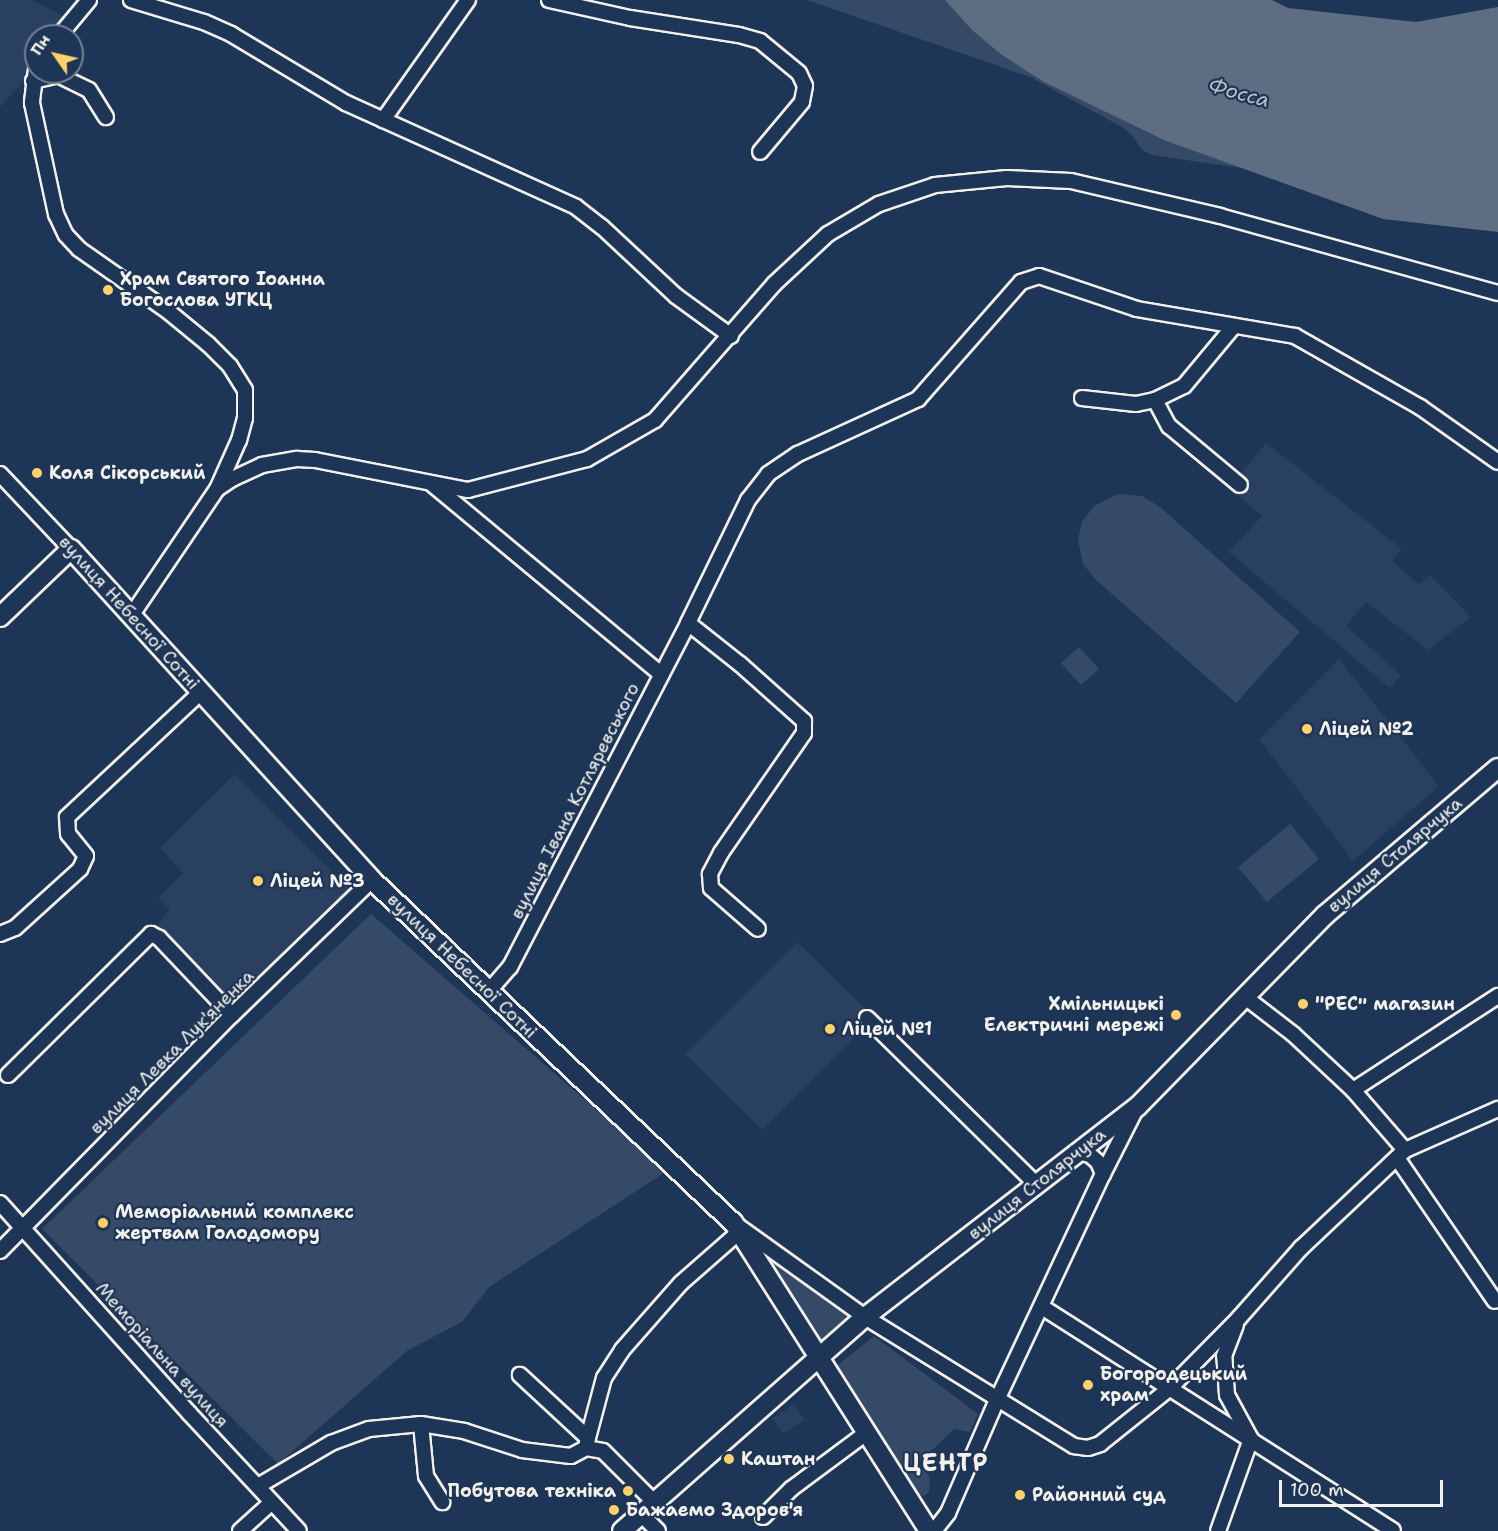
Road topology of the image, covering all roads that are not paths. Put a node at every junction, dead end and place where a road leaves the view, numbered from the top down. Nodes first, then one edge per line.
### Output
1 (89, 0) edge
2 (131, 0) edge
3 (468, 0) edge
4 (549, 0) edge
5 (69, 24) edge
6 (33, 84) edge
7 (77, 84) edge
8 (106, 117) dead end
9 (383, 120) junction
10 (760, 152) dead end
11 (1498, 293) edge
12 (1234, 326) junction
13 (731, 336) junction
14 (1082, 398) dead end
15 (1155, 400) junction
16 (1498, 462) edge
17 (0, 474) edge
18 (431, 483) junction
19 (1240, 485) dead end
20 (217, 489) junction
21 (71, 549) junction
22 (131, 616) junction
23 (0, 617) edge
24 (688, 623) junction
25 (661, 674) junction
26 (201, 692) junction
27 (1498, 768) edge
28 (372, 880) junction
29 (758, 929) dead end
30 (0, 934) edge
31 (488, 992) junction
32 (1498, 996) edge
33 (1245, 997) junction
34 (232, 1015) junction
35 (867, 1018) dead end
36 (8, 1075) dead end
37 (1353, 1090) junction
38 (1137, 1107) junction
39 (1495, 1114) edge
40 (1077, 1152) junction
41 (1401, 1154) junction
42 (1102, 1174) junction
43 (1037, 1185) junction
44 (0, 1203) edge
45 (24, 1227) junction
46 (736, 1227) junction
47 (0, 1251) edge
48 (1496, 1301) dead end
49 (1042, 1307) junction
50 (865, 1317) junction
51 (1239, 1318) junction
52 (817, 1357) junction
53 (520, 1375) dead end
54 (1169, 1389) junction
55 (997, 1400) junction
56 (421, 1424) junction
57 (866, 1433) junction
58 (1251, 1439) junction
59 (587, 1443) junction
60 (258, 1486) junction
61 (273, 1502) junction
62 (442, 1502) dead end
63 (647, 1508) junction
64 (763, 1517) dead end
65 (240, 1531) edge
66 (299, 1531) edge
67 (622, 1531) edge
68 (658, 1531) edge
69 (929, 1531) edge
70 (934, 1531) edge
71 (1218, 1531) edge
72 (1392, 1531) edge

1 - 5 street
2 - 9 street
3 - 9 street
4 - 10 street
6 - 20 street
7 - 8 street
9 - 13 street
11 - 13 street
12 - 15 street
12 - 16 street, вулиця Івана Котляревського
12 - 24 street, вулиця Івана Котляревського
13 - 18 street
14 - 15 street
15 - 19 street
17 - 21 street, вулиця Небесної Сотні
18 - 20 street
18 - 25 street
20 - 22 street
21 - 22 street, вулиця Небесної Сотні
21 - 23 street
22 - 26 street, вулиця Небесної Сотні
24 - 25 street, вулиця Івана Котляревського
24 - 29 street
25 - 31 street, вулиця Івана Котляревського
26 - 28 street, вулиця Небесної Сотні
26 - 30 street
27 - 33 street, вулиця Столярчука
28 - 31 street, вулиця Небесної Сотні
28 - 34 street, вулиця Левка Лук'яненка
31 - 46 street, вулиця Небесної Сотні
32 - 37 street
33 - 37 street
33 - 38 street, вулиця Столярчука
34 - 36 street
34 - 45 street, вулиця Левка Лук'яненка
35 - 43 street
37 - 41 street
38 - 40 street, вулиця Столярчука
38 - 42 street
39 - 41 street
40 - 42 street
40 - 43 street, вулиця Столярчука
41 - 48 street
41 - 51 street
42 - 49 street
43 - 50 street, вулиця Столярчука
44 - 45 street, Меморіальна вулиця
45 - 47 street, вулиця Левка Лук'яненка
45 - 60 street, Меморіальна вулиця
46 - 50 street
46 - 52 street, вулиця Небесної Сотні
46 - 59 street
49 - 54 street
49 - 55 street
50 - 52 street, вулиця Столярчука
50 - 55 street
51 - 54 street
51 - 58 street
52 - 57 street, вулиця Небесної Сотні
52 - 63 street, вулиця Столярчука
53 - 59 street
54 - 55 street
54 - 58 street
55 - 70 street
56 - 59 street
56 - 60 street
56 - 62 street
57 - 64 street
57 - 69 street, вулиця Небесної Сотні
58 - 71 street
58 - 72 street
59 - 63 street
60 - 61 street, Меморіальна вулиця
61 - 65 street
61 - 66 street, Меморіальна вулиця
63 - 67 street, вулиця Столярчука
63 - 68 street

